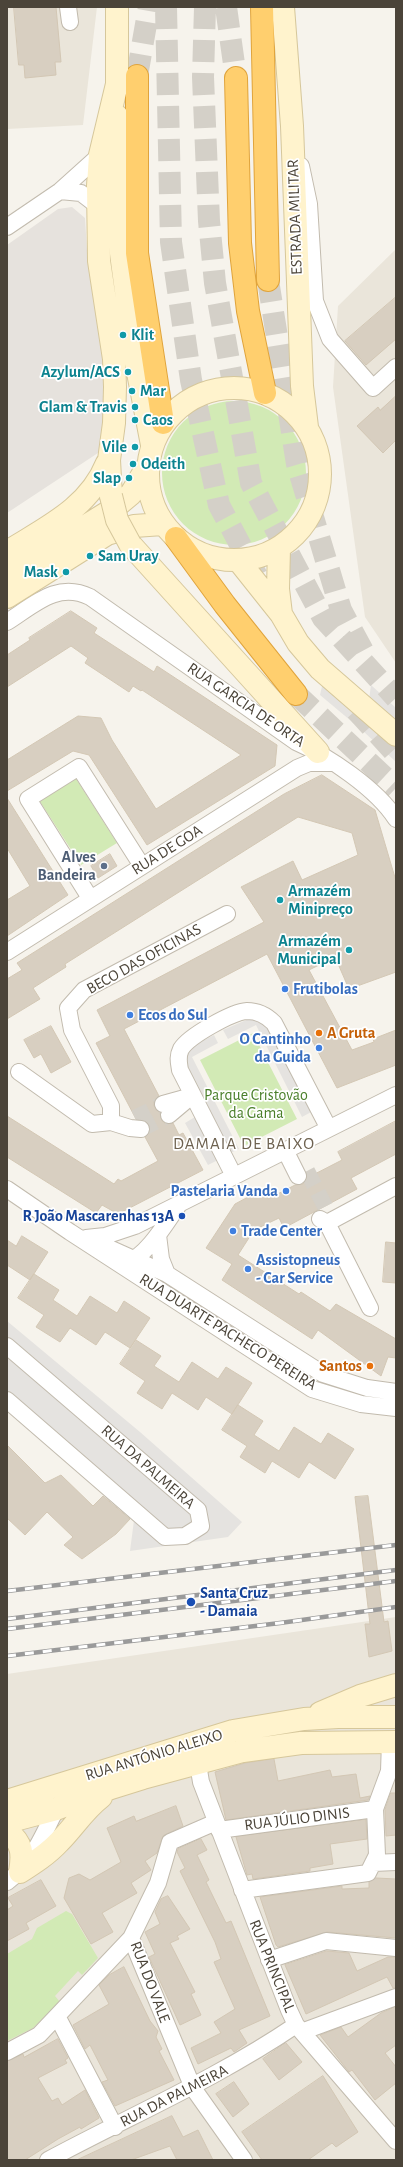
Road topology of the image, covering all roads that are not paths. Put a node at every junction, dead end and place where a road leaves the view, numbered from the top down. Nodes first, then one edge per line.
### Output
1 (118, 7) edge
2 (262, 7) edge
3 (283, 7) edge
4 (136, 76) tunnel mouth
5 (236, 78) tunnel mouth
6 (116, 84) junction
7 (292, 126) junction
8 (100, 155) junction
9 (60, 191) junction
10 (99, 207) junction
11 (7, 227) edge
12 (268, 280) tunnel mouth
13 (396, 367) edge
14 (265, 393) junction
15 (164, 424) junction
16 (307, 427) junction
17 (150, 455) junction
18 (109, 460) junction
19 (169, 531) junction
20 (279, 548) junction
21 (7, 552) edge
22 (238, 560) junction
23 (7, 575) edge
24 (7, 597) edge
25 (281, 614) junction
26 (7, 622) edge
27 (296, 694) tunnel mouth
28 (396, 735) edge
29 (325, 757) junction
30 (396, 819) edge
31 (142, 866) junction
32 (90, 898) junction
33 (227, 914) dead end
34 (7, 952) edge
35 (19, 1072) dead end
36 (396, 1095) edge
37 (192, 1096) junction
38 (166, 1110) tunnel mouth
39 (111, 1122) junction
40 (135, 1125) tunnel mouth
41 (328, 1127) junction
42 (289, 1148) junction
43 (302, 1174) tunnel mouth
44 (234, 1176) junction
45 (396, 1186) edge
46 (7, 1189) edge
47 (178, 1206) junction
48 (135, 1226) junction
49 (70, 1232) junction
50 (158, 1235) junction
51 (86, 1238) junction
52 (127, 1259) junction
53 (166, 1274) junction
54 (370, 1308) dead end
55 (7, 1346) edge
56 (396, 1392) edge
57 (7, 1400) edge
58 (396, 1408) edge
59 (396, 1685) edge
60 (396, 1701) edge
61 (373, 1716) junction
62 (396, 1717) edge
63 (304, 1719) junction
64 (393, 1742) edge
65 (301, 1743) junction
66 (198, 1764) junction
67 (90, 1774) junction
68 (111, 1788) junction
69 (7, 1801) edge
70 (56, 1809) junction
71 (375, 1809) junction
72 (7, 1822) edge
73 (218, 1826) junction
74 (7, 1831) edge
75 (396, 1862) edge
76 (373, 1863) junction
77 (14, 1877) edge
78 (242, 1890) junction
79 (131, 1938) junction
80 (396, 1948) edge
81 (269, 1960) junction
82 (396, 1997) edge
83 (57, 2016) junction
84 (300, 2028) junction
85 (7, 2052) edge
86 (193, 2088) junction
87 (115, 2127) junction
88 (396, 2141) edge
89 (48, 2160) edge
90 (244, 2160) edge

1 - 6 street
2 - 12 highway
3 - 7 street, ESTRADA MILITAR
4 - 15 highway
5 - 14 highway
6 - 8 street
6 - 17 street
7 - 13 street
7 - 16 street, ESTRADA MILITAR
8 - 9 street
8 - 10 street
9 - 10 street
9 - 11 street
10 - 18 street
14 - 15 street
14 - 16 street
15 - 17 street
16 - 20 street
17 - 19 street
17 - 23 street
18 - 21 street
18 - 29 street, bridge
19 - 22 street
19 - 24 street
19 - 27 highway
20 - 22 street
20 - 25 street
22 - 25 street
25 - 28 street
26 - 29 street, RUA GARCIA DE ORTA
29 - 30 street, RUA GARCIA DE ORTA
29 - 31 street, RUA DE GOA
31 - 32 street, RUA DE GOA
31 - 32 street
32 - 34 street, RUA DE GOA
33 - 39 street, BECO DAS OFICINAS
35 - 39 street
36 - 41 street
37 - 38 street
37 - 41 street
37 - 44 street
39 - 40 street
41 - 42 street
42 - 43 street
42 - 44 street
44 - 47 street
45 - 54 street
46 - 49 street, RUA DUARTE PACHECO PEREIRA
47 - 48 street
47 - 50 street
48 - 51 street
48 - 52 street
49 - 51 street, RUA DUARTE PACHECO PEREIRA
49 - 52 street, RUA DUARTE PACHECO PEREIRA
50 - 52 street
50 - 53 street
51 - 52 street, RUA DUARTE PACHECO PEREIRA
52 - 53 street, RUA DUARTE PACHECO PEREIRA
52 - 58 street, RUA DUARTE PACHECO PEREIRA
53 - 56 street, RUA DUARTE PACHECO PEREIRA
55 - 57 street, RUA DA PALMEIRA
59 - 63 street
60 - 61 street
61 - 62 street
61 - 63 street
61 - 65 street
63 - 67 street, RUA ANTÓNIO ALEIXO
64 - 65 street
64 - 71 street
65 - 66 street, RUA ANTÓNIO ALEIXO
66 - 68 street, RUA ANTÓNIO ALEIXO
66 - 73 street, RUA PRINCIPAL
67 - 69 street, RUA ANTÓNIO ALEIXO
67 - 70 street
68 - 70 street, RUA ANTÓNIO ALEIXO
68 - 77 street
70 - 72 street, RUA ANTÓNIO ALEIXO
70 - 77 street
71 - 73 street, RUA JÚLIO DINIS
71 - 76 street
73 - 78 street, RUA PRINCIPAL
73 - 79 street, RUA DO VALE
74 - 77 street
75 - 76 street
76 - 78 street
78 - 81 street, RUA PRINCIPAL
79 - 83 street
79 - 86 street, RUA DO VALE
80 - 81 street
81 - 84 street, RUA PRINCIPAL
82 - 84 street, RUA DA PALMEIRA
83 - 85 street
83 - 87 street
84 - 86 street, RUA DA PALMEIRA
84 - 88 street, RUA PRINCIPAL
86 - 87 street, RUA DA PALMEIRA
86 - 90 street, RUA DO VALE
87 - 89 street, RUA DA PALMEIRA

